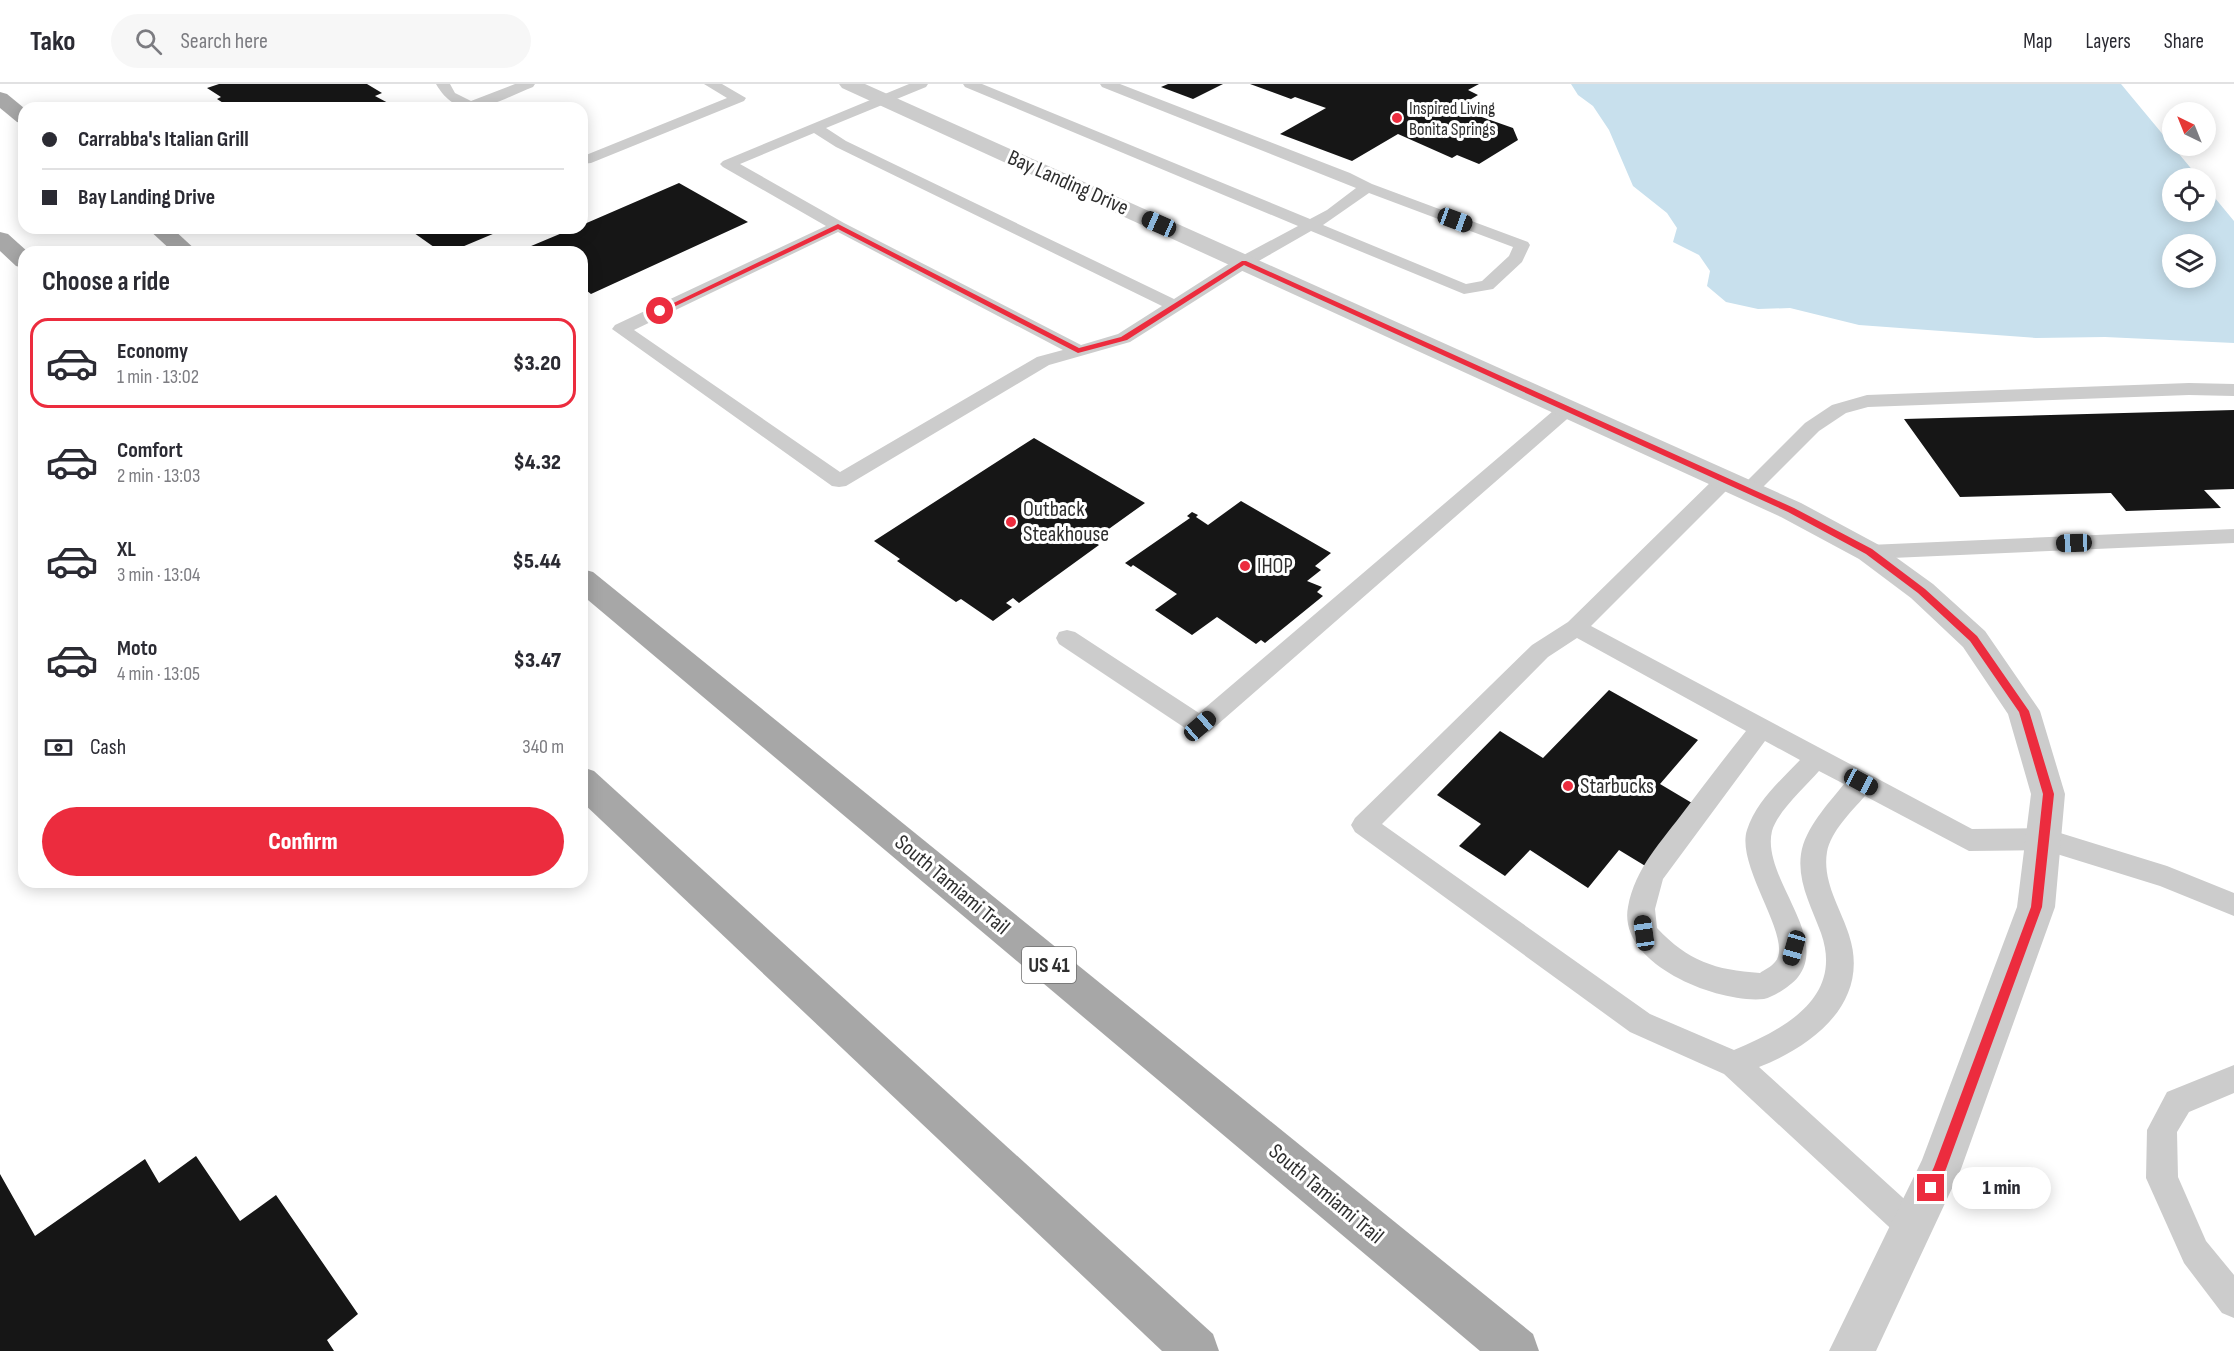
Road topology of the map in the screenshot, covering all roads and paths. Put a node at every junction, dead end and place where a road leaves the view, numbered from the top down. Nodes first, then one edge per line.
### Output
1 (443, 84) edge
2 (528, 84) edge
3 (711, 84) edge
4 (849, 84) edge
5 (921, 84) edge
6 (970, 84) edge
7 (1107, 84) edge
8 (0, 98) edge
9 (882, 99) junction
10 (463, 102) edge
11 (485, 102) edge
12 (18, 113) edge
13 (815, 127) junction
14 (588, 159) edge
15 (1366, 187) junction
16 (1312, 224) junction
17 (838, 226) junction
18 (165, 234) edge
19 (0, 239) edge
20 (180, 246) edge
21 (18, 256) edge
22 (1244, 262) junction
23 (1175, 306) junction
24 (1078, 351) junction
25 (2234, 390) edge
26 (1568, 409) junction
27 (1736, 485) junction
28 (2234, 536) edge
29 (1869, 552) junction
30 (588, 584) edge
31 (1576, 628) junction
32 (1067, 638) dead end
33 (1761, 728) junction
34 (1816, 758) junction
35 (1861, 782) junction
36 (588, 788) edge
37 (2044, 839) junction
38 (2234, 905) edge
39 (1734, 1064) junction
40 (2234, 1079) edge
41 (1912, 1227) junction
42 (2234, 1301) edge
43 (1196, 1351) edge
44 (1516, 1351) edge
45 (1852, 1351) edge

1 - 10 lane
2 - 11 lane
3 - 14 lane
4 - 9 street, Bay Landing Drive
5 - 9 lane
6 - 16 lane
7 - 15 lane
8 - 12 main road
9 - 13 lane
9 - 22 street, Bay Landing Drive
13 - 17 lane
13 - 23 lane
15 - 16 lane
15 - 16 lane
16 - 22 lane
17 - 24 lane
17 - 24 lane
18 - 20 main road
19 - 21 main road
22 - 23 lane
22 - 26 street, Bay Landing Drive
23 - 24 lane
25 - 27 lane
26 - 27 street, Bay Landing Drive
26 - 32 lane
27 - 29 street, Bay Landing Drive
27 - 31 lane
28 - 29 lane
29 - 37 street, Bay Landing Drive
30 - 44 main road, South Tamiami Trail / US 41
31 - 33 lane
31 - 39 lane
33 - 34 lane
33 - 34 lane
34 - 35 lane
35 - 37 lane
35 - 39 lane
36 - 43 main road
37 - 38 lane
37 - 41 street, Bay Landing Drive
39 - 41 lane
40 - 42 lane
41 - 45 street, Bay Landing Drive

